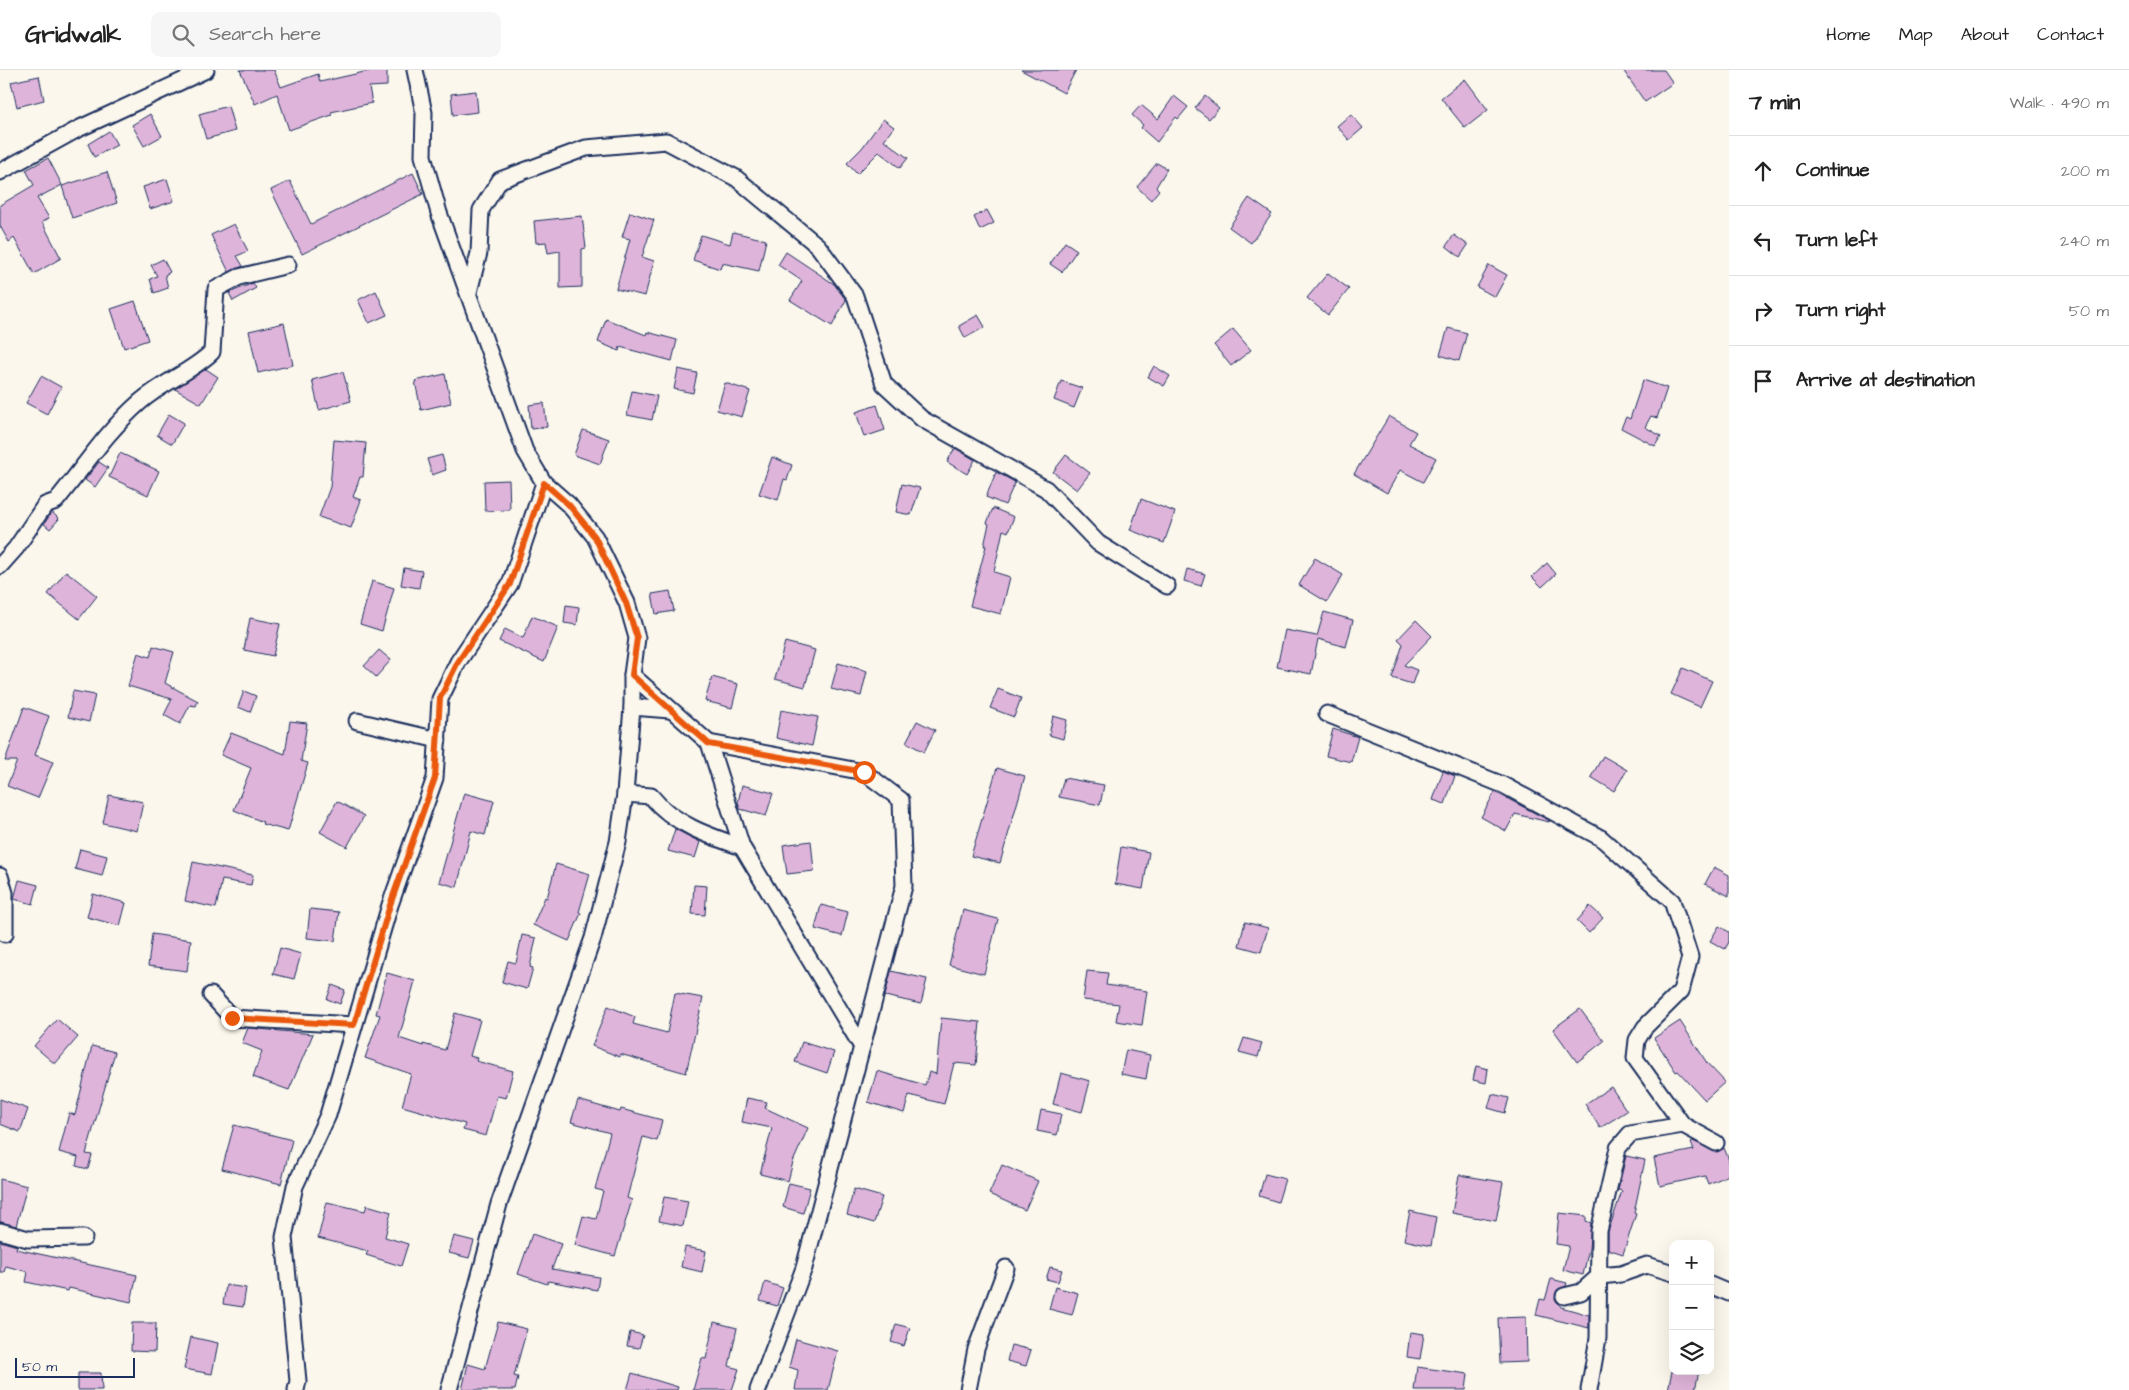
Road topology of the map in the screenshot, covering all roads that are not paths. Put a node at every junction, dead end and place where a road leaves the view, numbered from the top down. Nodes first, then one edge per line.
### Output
1 (206, 70) edge
2 (415, 70) edge
3 (0, 172) edge
4 (288, 265) dead end
5 (469, 292) junction
6 (544, 483) junction
7 (0, 566) edge
8 (1167, 586) dead end
9 (632, 675) junction
10 (632, 707) junction
11 (670, 710) junction
12 (1327, 714) dead end
13 (357, 721) dead end
14 (438, 740) junction
15 (709, 744) junction
16 (625, 794) junction
17 (742, 847) junction
18 (0, 876) edge
19 (5, 934) dead end
20 (211, 995) dead end
21 (354, 1025) junction
22 (862, 1046) junction
23 (1683, 1126) junction
24 (1716, 1143) dead end
25 (0, 1231) edge
26 (84, 1238) dead end
27 (1006, 1268) dead end
28 (1669, 1272) edge
29 (1599, 1276) junction
30 (1714, 1287) edge
31 (1729, 1293) edge
32 (1564, 1296) dead end
33 (296, 1390) edge
34 (449, 1390) edge
35 (758, 1390) edge
36 (968, 1390) edge
37 (1589, 1390) edge

1 - 3 street
2 - 5 street
4 - 7 street
5 - 6 street
5 - 8 street
6 - 9 street
6 - 14 street
9 - 10 street
9 - 11 street
10 - 11 street
10 - 16 street
11 - 15 street
12 - 23 street
13 - 14 street
14 - 21 street
15 - 17 street
15 - 22 street
16 - 17 street
16 - 34 street
17 - 22 street
18 - 19 street
20 - 21 street
21 - 33 street
22 - 35 street
23 - 24 street
23 - 29 street
25 - 26 street
27 - 36 street
28 - 29 street
29 - 32 street
29 - 37 street
30 - 31 street

